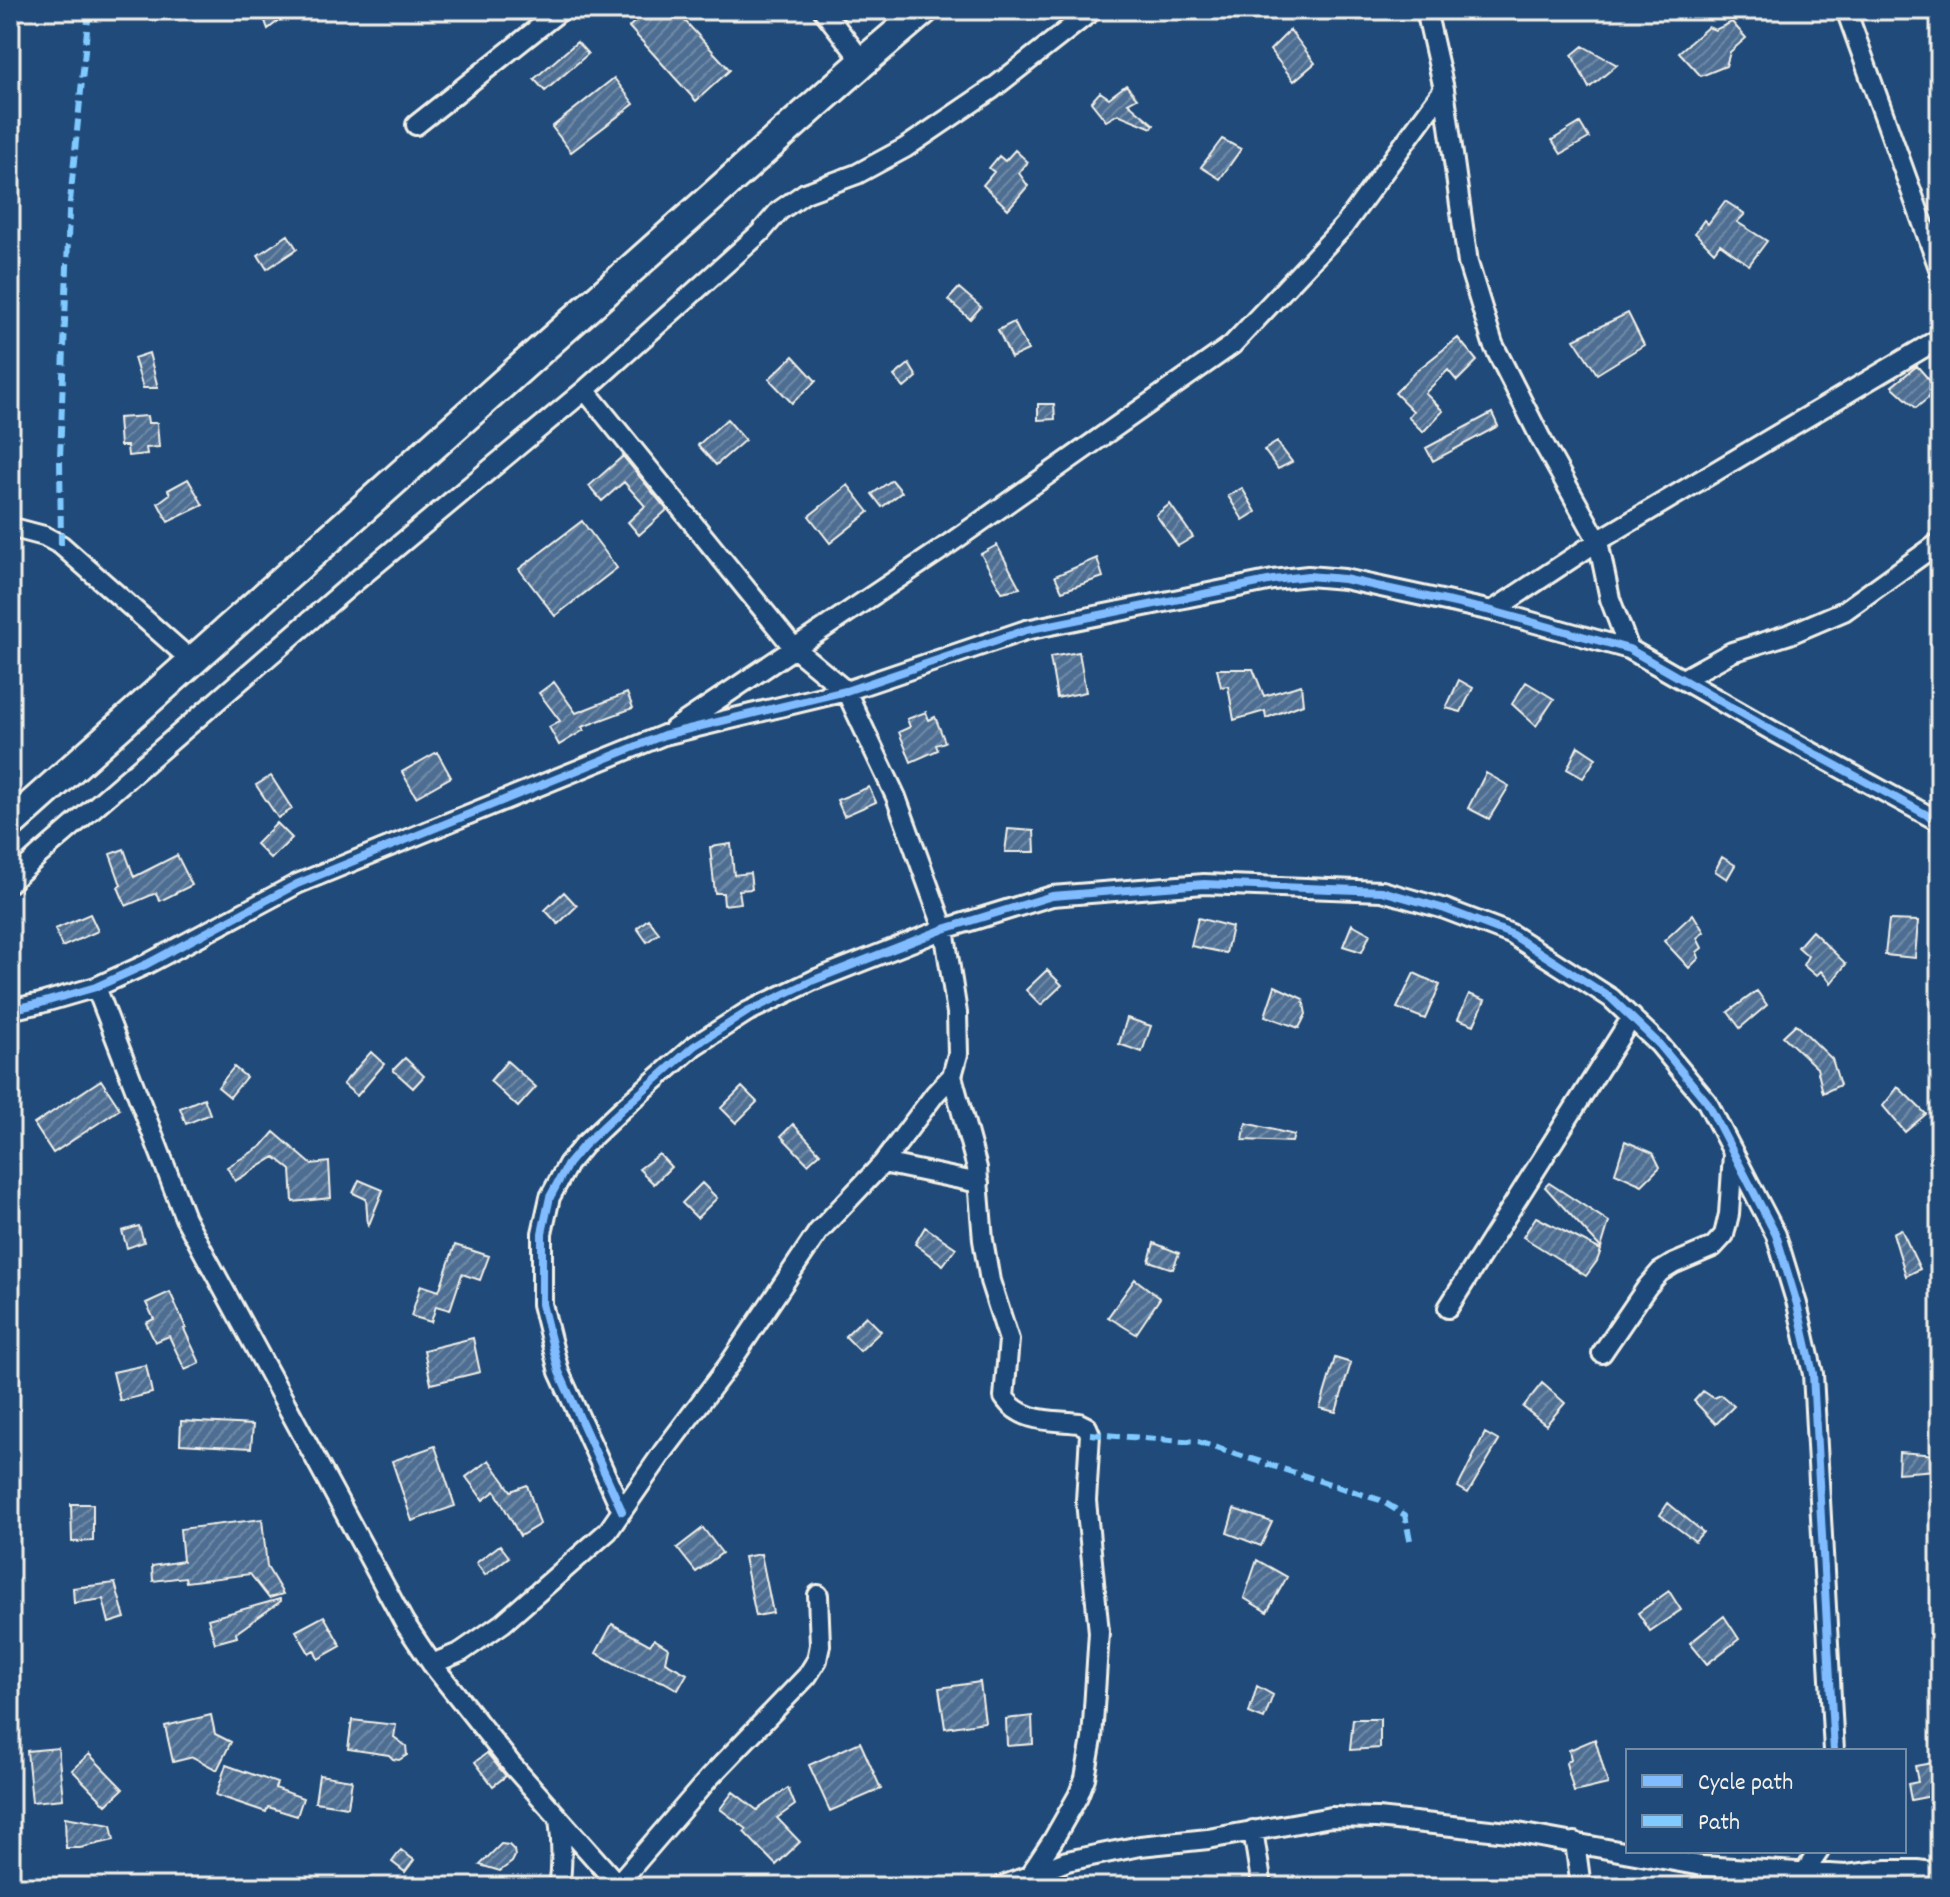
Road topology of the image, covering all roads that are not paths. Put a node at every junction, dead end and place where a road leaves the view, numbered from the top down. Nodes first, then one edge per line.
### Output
1 (561, 10) edge
2 (823, 10) edge
3 (924, 10) edge
4 (1093, 10) edge
5 (1426, 10) edge
6 (1846, 10) edge
7 (863, 62) junction
8 (1444, 89) junction
9 (416, 125) dead end
10 (1940, 271) edge
11 (1940, 338) edge
12 (585, 390) junction
13 (10, 527) edge
14 (1598, 541) junction
15 (1940, 542) edge
16 (1492, 611) junction
17 (794, 648) junction
18 (1629, 649) junction
19 (192, 661) junction
20 (1683, 679) junction
21 (846, 691) junction
22 (664, 735) junction
23 (1940, 822) edge
24 (10, 824) edge
25 (10, 882) edge
26 (944, 929) junction
27 (96, 987) junction
28 (10, 1008) edge
29 (1632, 1017) junction
30 (952, 1076) junction
31 (1733, 1152) junction
32 (883, 1163) junction
33 (979, 1183) junction
34 (1448, 1308) dead end
35 (1602, 1353) dead end
36 (622, 1511) junction
37 (818, 1595) dead end
38 (432, 1664) junction
39 (1834, 1749) edge
40 (558, 1817) junction
41 (1253, 1830) junction
42 (1575, 1842) junction
43 (1626, 1852) edge
44 (1633, 1853) edge
45 (1818, 1853) edge
46 (1804, 1873) junction
47 (1940, 1873) edge
48 (1843, 1881) edge
49 (1025, 1882) edge
50 (617, 1886) edge
51 (559, 1887) edge
52 (1000, 1887) edge
53 (1262, 1887) edge
54 (1581, 1887) edge

1 - 9 street
2 - 7 street
3 - 7 main road
4 - 12 street
5 - 8 street
6 - 10 street
7 - 19 main road
8 - 14 street
8 - 17 street
11 - 14 street
12 - 17 street
12 - 25 street
13 - 19 street
14 - 16 street
14 - 18 street
15 - 20 street
16 - 18 street
16 - 21 street
17 - 21 street
17 - 22 street
18 - 20 street
19 - 24 main road
20 - 23 street
21 - 22 street
21 - 26 street
22 - 27 street
26 - 29 street
26 - 30 street
26 - 36 street
27 - 28 street
27 - 38 street
29 - 31 street
29 - 34 street
30 - 32 street
30 - 33 street
31 - 35 street
31 - 39 street
32 - 33 street
32 - 36 street
33 - 49 street
36 - 38 street
37 - 50 street
38 - 40 street
40 - 50 street
40 - 51 street
41 - 42 street
41 - 49 street
41 - 53 street
42 - 43 street
42 - 54 street
44 - 46 street
45 - 46 street
46 - 48 street
47 - 48 street
49 - 52 street

